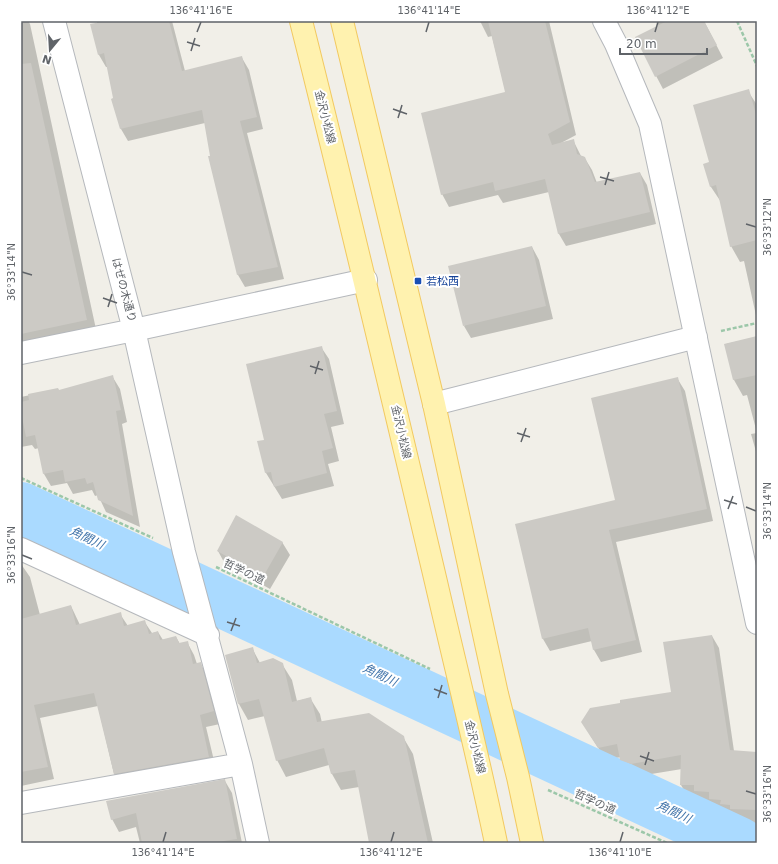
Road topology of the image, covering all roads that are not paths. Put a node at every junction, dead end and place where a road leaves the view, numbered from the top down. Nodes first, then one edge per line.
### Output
1 (54, 21) edge
2 (301, 21) edge
3 (342, 21) edge
4 (604, 21) edge
5 (366, 280) junction
6 (134, 330) junction
7 (696, 337) junction
8 (21, 353) edge
9 (434, 404) junction
10 (21, 549) edge
11 (757, 623) edge
12 (208, 636) junction
13 (241, 764) junction
14 (21, 803) edge
15 (258, 843) edge
16 (496, 843) edge
17 (532, 843) edge

1 - 6 street, はぜの木通り
2 - 5 main road, 金沢小松線
3 - 9 main road
4 - 7 street
5 - 6 street, はぜの木通り
5 - 16 main road, 金沢小松線
6 - 8 street
6 - 12 street
7 - 9 street
7 - 11 street
9 - 17 main road
10 - 12 street
12 - 13 street
13 - 14 street
13 - 15 street

